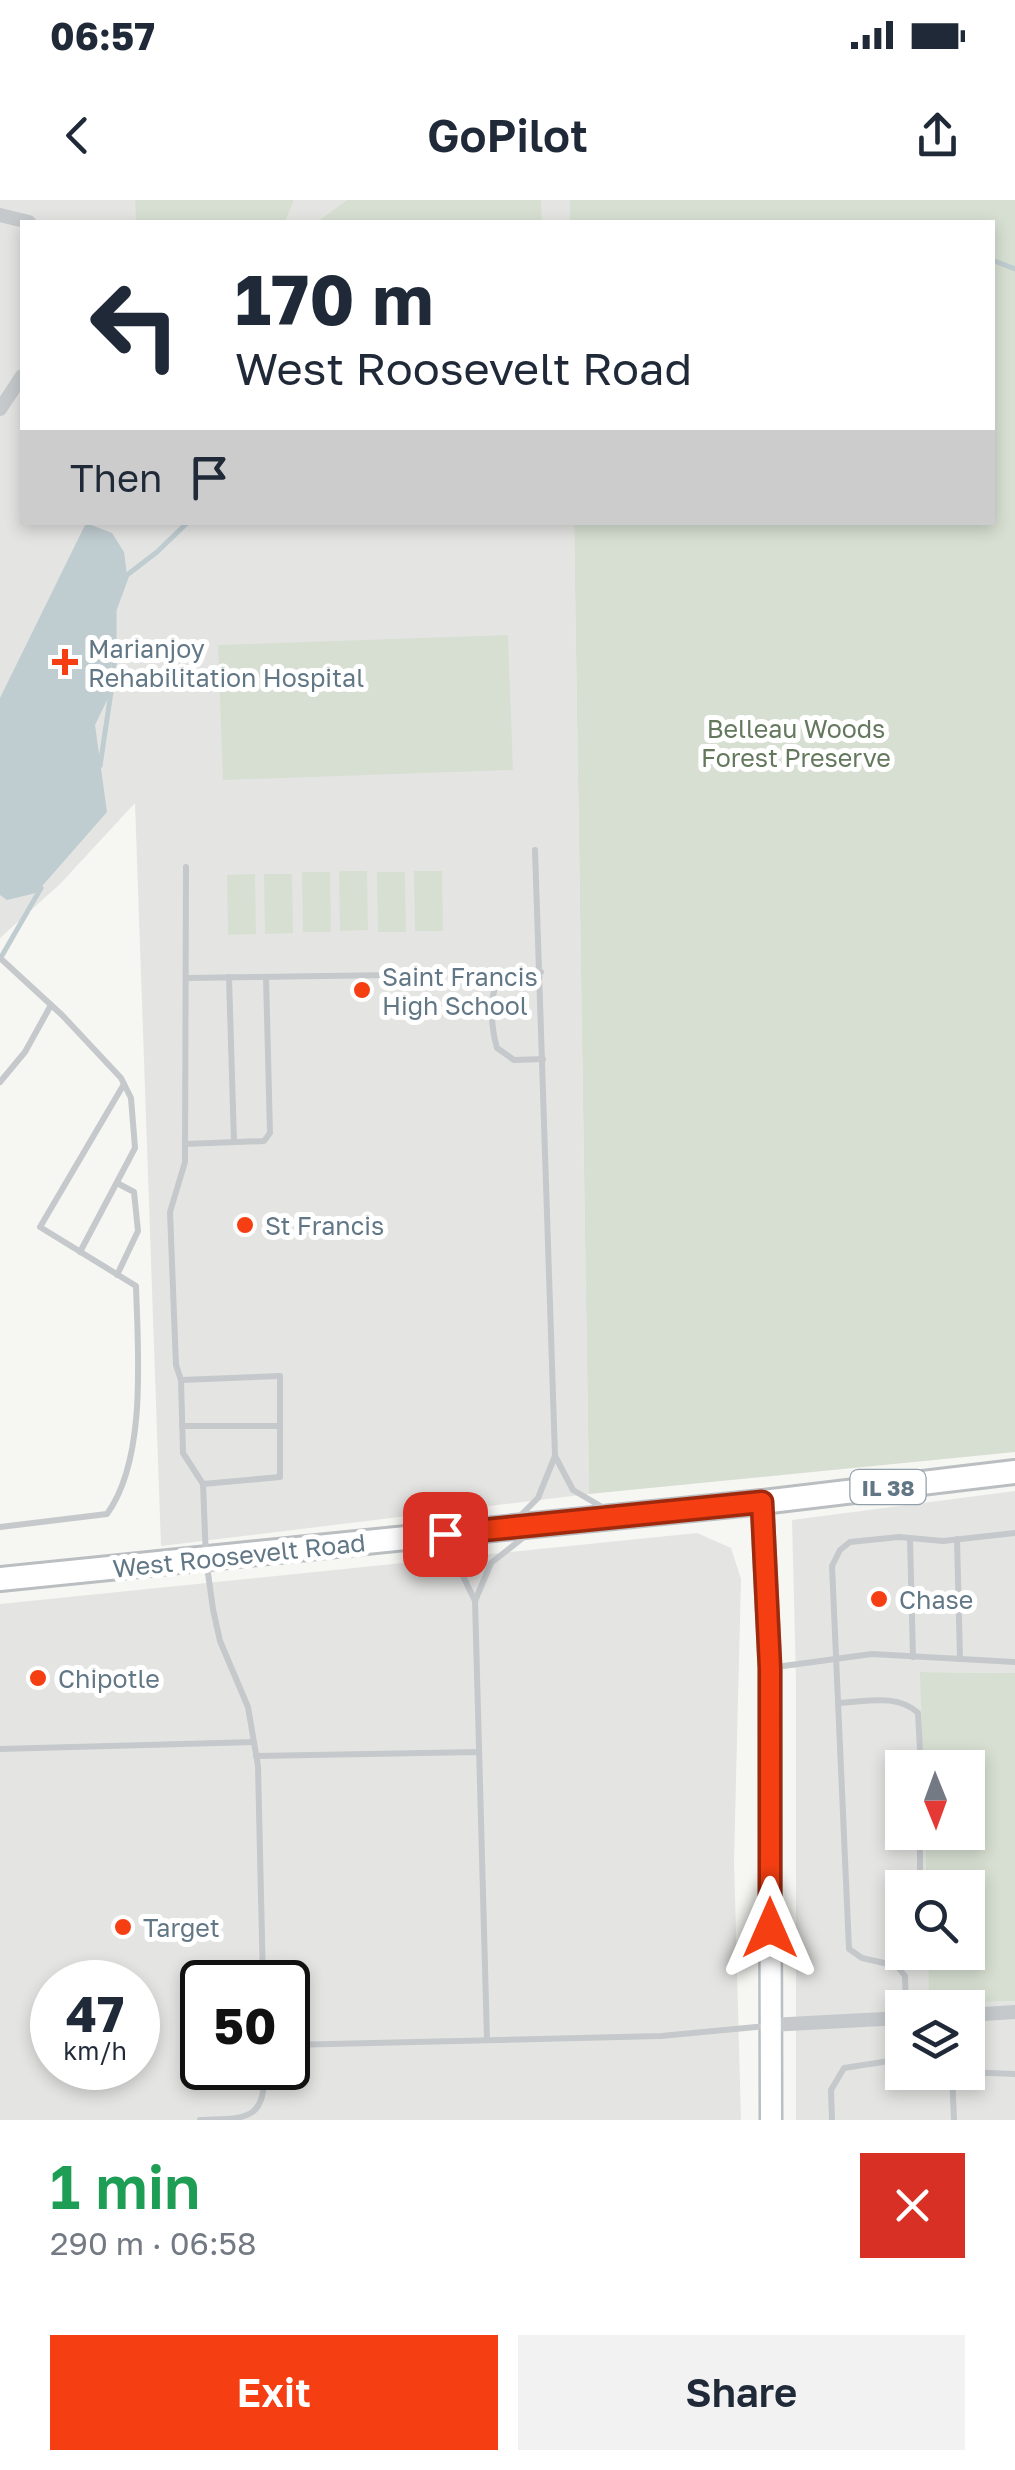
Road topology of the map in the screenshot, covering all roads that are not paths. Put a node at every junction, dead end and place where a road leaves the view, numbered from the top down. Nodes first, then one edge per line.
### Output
1 (20, 379) edge
2 (0, 408) edge
3 (536, 850) dead end
4 (186, 867) dead end
5 (0, 958) edge
6 (541, 972) junction
7 (229, 977) junction
8 (266, 977) junction
9 (186, 978) junction
10 (497, 982) junction
11 (51, 1005) junction
12 (543, 1060) junction
13 (0, 1082) edge
14 (124, 1084) junction
15 (234, 1142) junction
16 (185, 1144) junction
17 (117, 1183) junction
18 (80, 1252) junction
19 (118, 1275) junction
20 (181, 1380) junction
21 (182, 1426) junction
22 (280, 1426) junction
23 (554, 1456) junction
24 (1015, 1472) edge
25 (203, 1484) junction
26 (762, 1502) junction
27 (618, 1516) junction
28 (540, 1524) junction
29 (0, 1527) edge
30 (508, 1528) junction
31 (1015, 1533) edge
32 (414, 1538) junction
33 (910, 1539) junction
34 (957, 1540) junction
35 (206, 1559) junction
36 (0, 1580) edge
37 (475, 1600) junction
38 (914, 1657) junction
39 (836, 1659) junction
40 (960, 1659) junction
41 (1015, 1662) edge
42 (770, 1668) junction
43 (838, 1703) junction
44 (254, 1742) junction
45 (0, 1749) edge
46 (920, 1750) edge
47 (480, 1752) junction
48 (256, 1756) junction
49 (262, 1960) edge
50 (885, 1963) edge
51 (1015, 2012) edge
52 (985, 2014) edge
53 (885, 2019) edge
54 (770, 2026) junction
55 (487, 2040) junction
56 (310, 2044) edge
57 (885, 2062) edge
58 (985, 2073) edge
59 (1015, 2074) edge
60 (265, 2090) edge
61 (953, 2090) edge
62 (200, 2120) edge
63 (771, 2120) edge
64 (832, 2120) edge
65 (954, 2120) edge

1 - 2 street
3 - 6 lane
4 - 9 lane
5 - 11 lane
6 - 10 lane
6 - 12 lane
7 - 8 lane
7 - 9 lane
7 - 15 lane
8 - 10 lane
8 - 15 lane
9 - 16 lane
10 - 12 lane
11 - 13 lane
11 - 14 lane
12 - 23 lane
14 - 17 lane
14 - 18 lane
15 - 16 lane
16 - 20 lane
17 - 18 lane
17 - 19 lane
18 - 19 lane
19 - 29 lane
20 - 21 lane
20 - 22 lane
21 - 22 lane
21 - 25 lane
22 - 25 lane
23 - 27 lane
23 - 30 lane
24 - 26 main road, West Roosevelt Road / IL 38
25 - 35 lane
26 - 27 main road, West Roosevelt Road / IL 38
26 - 42 main road
27 - 28 main road, West Roosevelt Road / IL 38
28 - 30 main road, West Roosevelt Road / IL 38
28 - 37 lane
30 - 32 main road, West Roosevelt Road / IL 38
31 - 34 lane
32 - 35 main road, West Roosevelt Road / IL 38
32 - 37 lane
33 - 34 lane
33 - 38 lane
33 - 39 lane
34 - 40 lane
35 - 36 main road, West Roosevelt Road / IL 38
35 - 44 lane
37 - 47 lane
38 - 39 lane
38 - 40 lane
39 - 42 lane
39 - 43 lane
40 - 41 lane
42 - 54 main road
43 - 46 lane
43 - 50 lane
44 - 45 lane
44 - 48 lane
47 - 48 lane
47 - 55 lane
48 - 49 lane
51 - 52 street
53 - 54 street
54 - 55 lane
54 - 63 main road
55 - 56 lane
57 - 64 lane
58 - 59 lane
60 - 62 lane
61 - 65 lane

